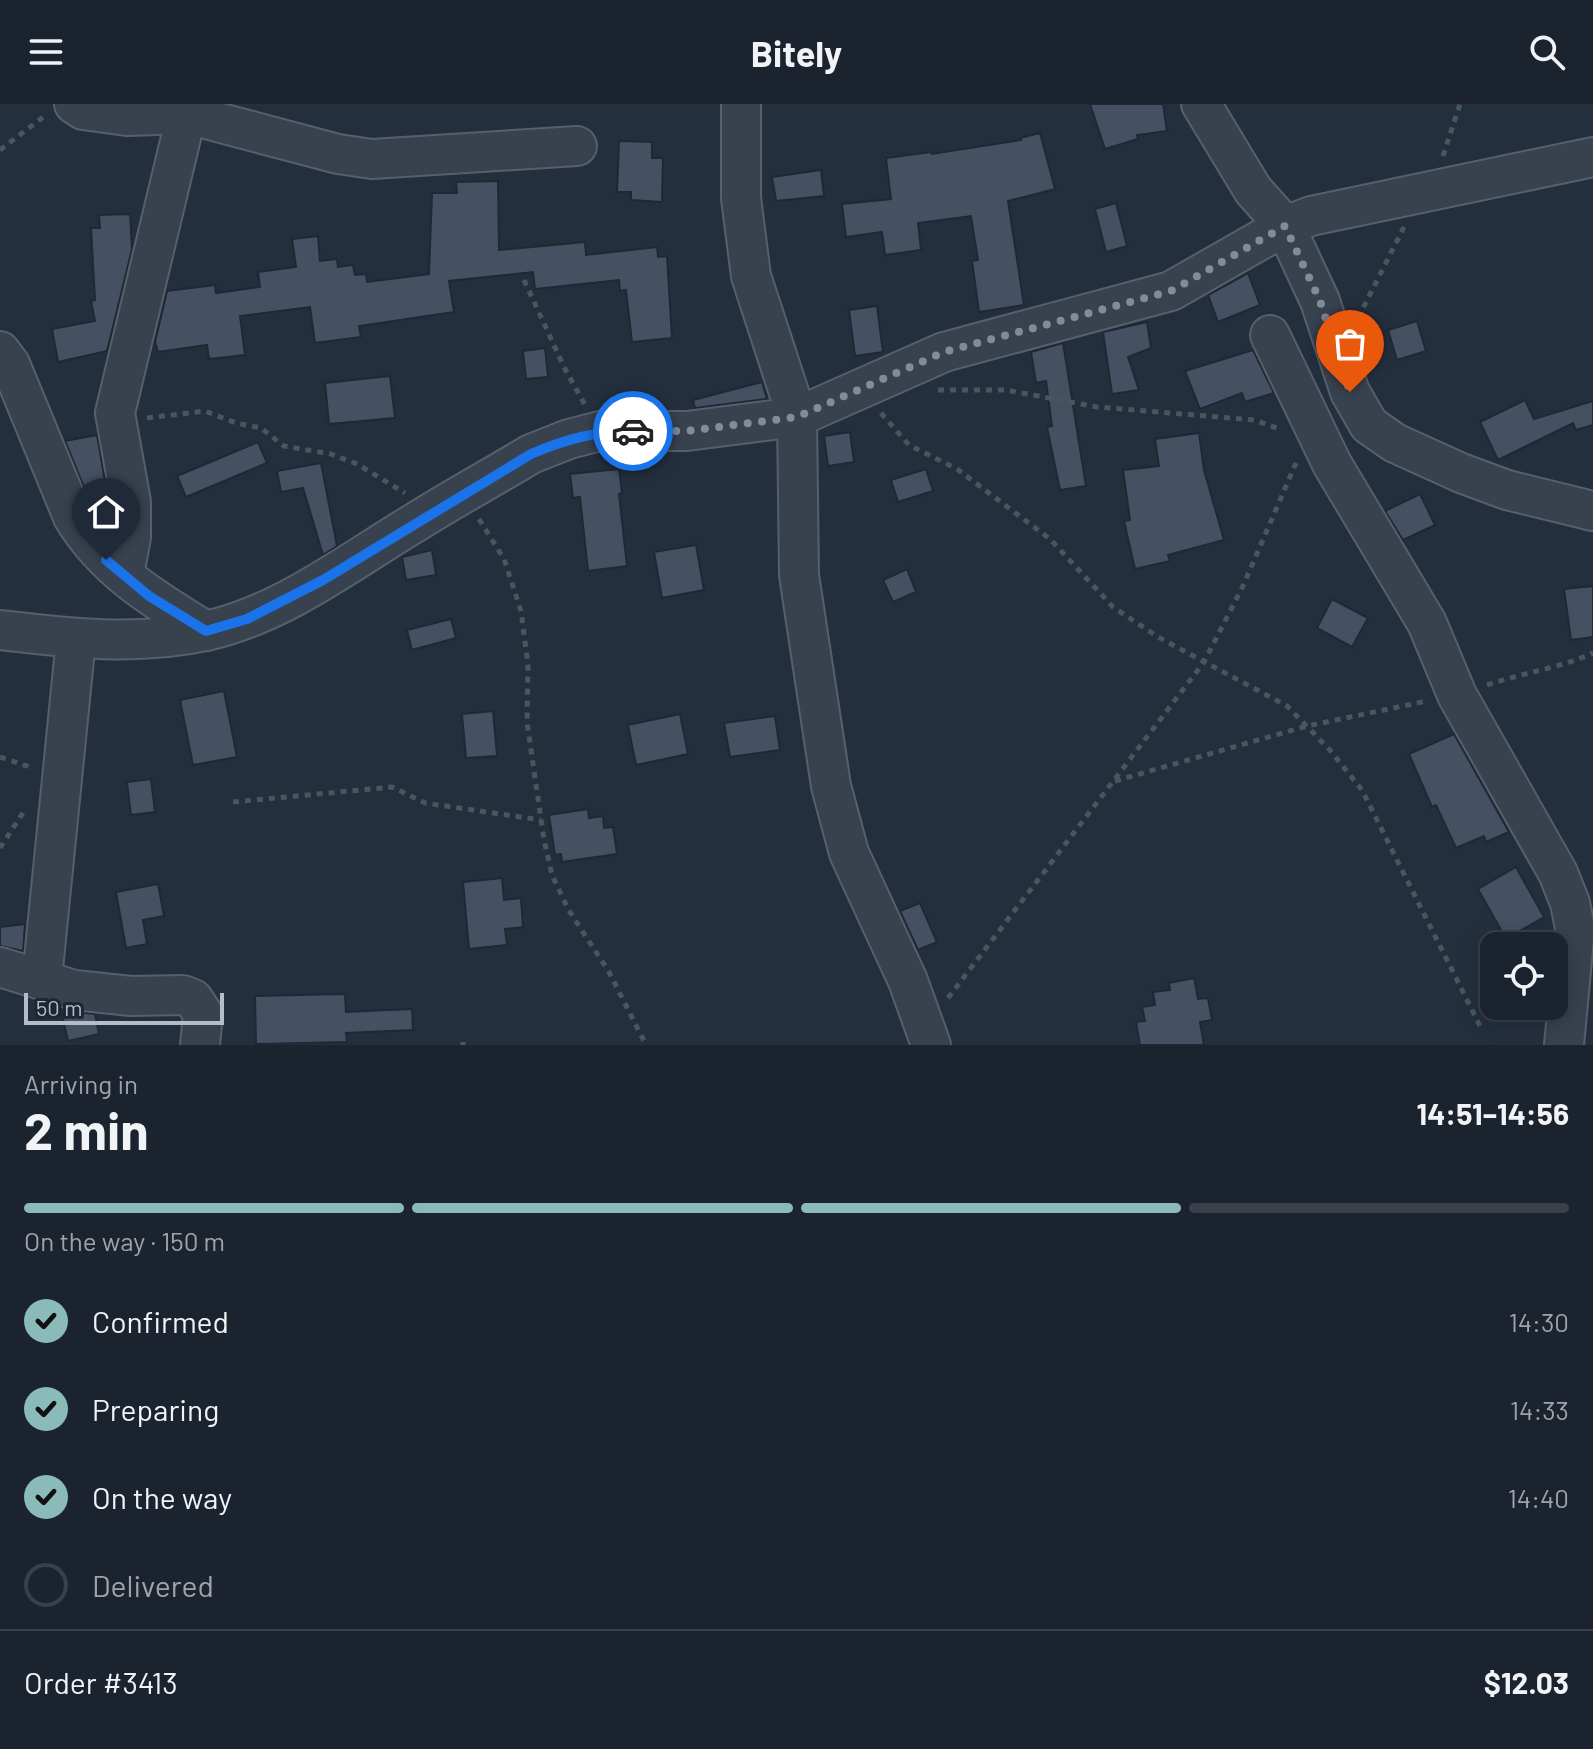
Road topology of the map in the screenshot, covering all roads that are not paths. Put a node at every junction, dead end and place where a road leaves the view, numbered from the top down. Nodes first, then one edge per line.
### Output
1 (741, 104) edge
2 (1201, 104) edge
3 (79, 107) edge
4 (188, 109) edge
5 (577, 146) dead end
6 (1593, 157) edge
7 (1285, 226) junction
8 (1270, 335) dead end
9 (0, 351) edge
10 (797, 417) junction
11 (1593, 511) edge
12 (124, 575) junction
13 (0, 630) edge
14 (206, 631) junction
15 (76, 639) junction
16 (0, 967) edge
17 (42, 979) junction
18 (929, 1036) edge
19 (200, 1045) edge
20 (1564, 1045) edge

1 - 10 street
2 - 7 street
3 - 4 street
4 - 5 street
4 - 12 street
6 - 7 street
7 - 10 street
7 - 11 street
8 - 20 street
9 - 12 street
10 - 14 street
10 - 18 street
12 - 14 street
13 - 15 street
14 - 15 street
15 - 17 street
16 - 17 street
17 - 19 street

